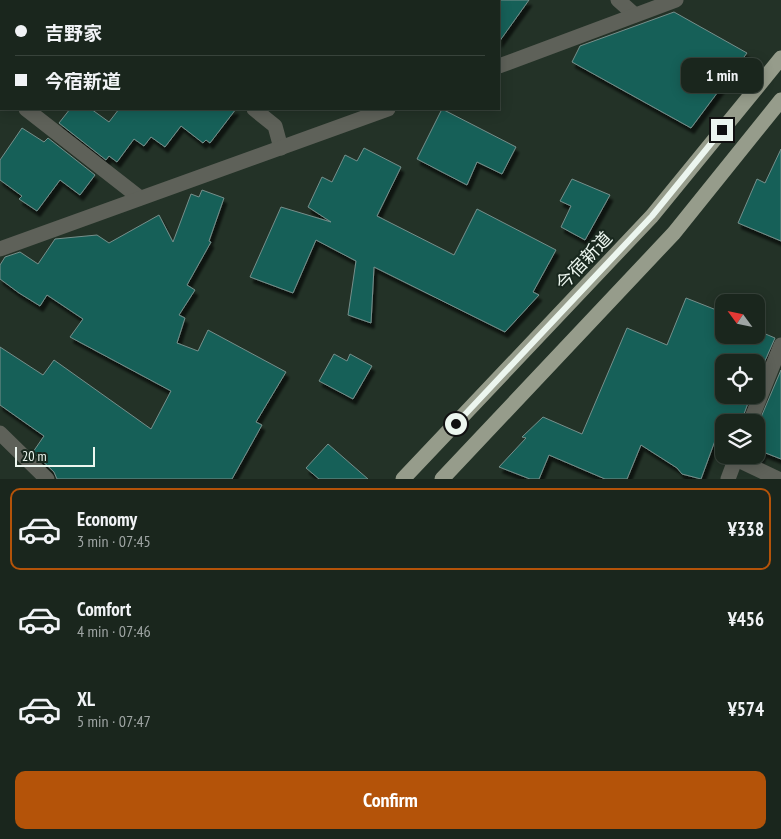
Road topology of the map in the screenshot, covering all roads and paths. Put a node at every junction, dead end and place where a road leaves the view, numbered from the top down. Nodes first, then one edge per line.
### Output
1 (618, 0) edge
2 (676, 0) edge
3 (635, 14) junction
4 (781, 58) edge
5 (500, 66) edge
6 (781, 100) edge
7 (27, 110) edge
8 (255, 110) edge
9 (385, 110) edge
10 (282, 148) junction
11 (140, 198) junction
12 (0, 248) edge
13 (781, 346) edge
14 (753, 414) edge
15 (0, 433) edge
16 (734, 464) edge
17 (750, 464) edge
18 (47, 479) edge
19 (403, 479) edge
20 (442, 479) edge
21 (728, 479) edge
22 (778, 479) edge

1 - 3 street
2 - 3 street
3 - 5 street
4 - 19 highway, 今宿新道
6 - 20 highway
7 - 11 street
8 - 10 street
9 - 10 street
10 - 11 street
11 - 12 street
13 - 14 street
15 - 18 street
16 - 21 street
17 - 22 street

